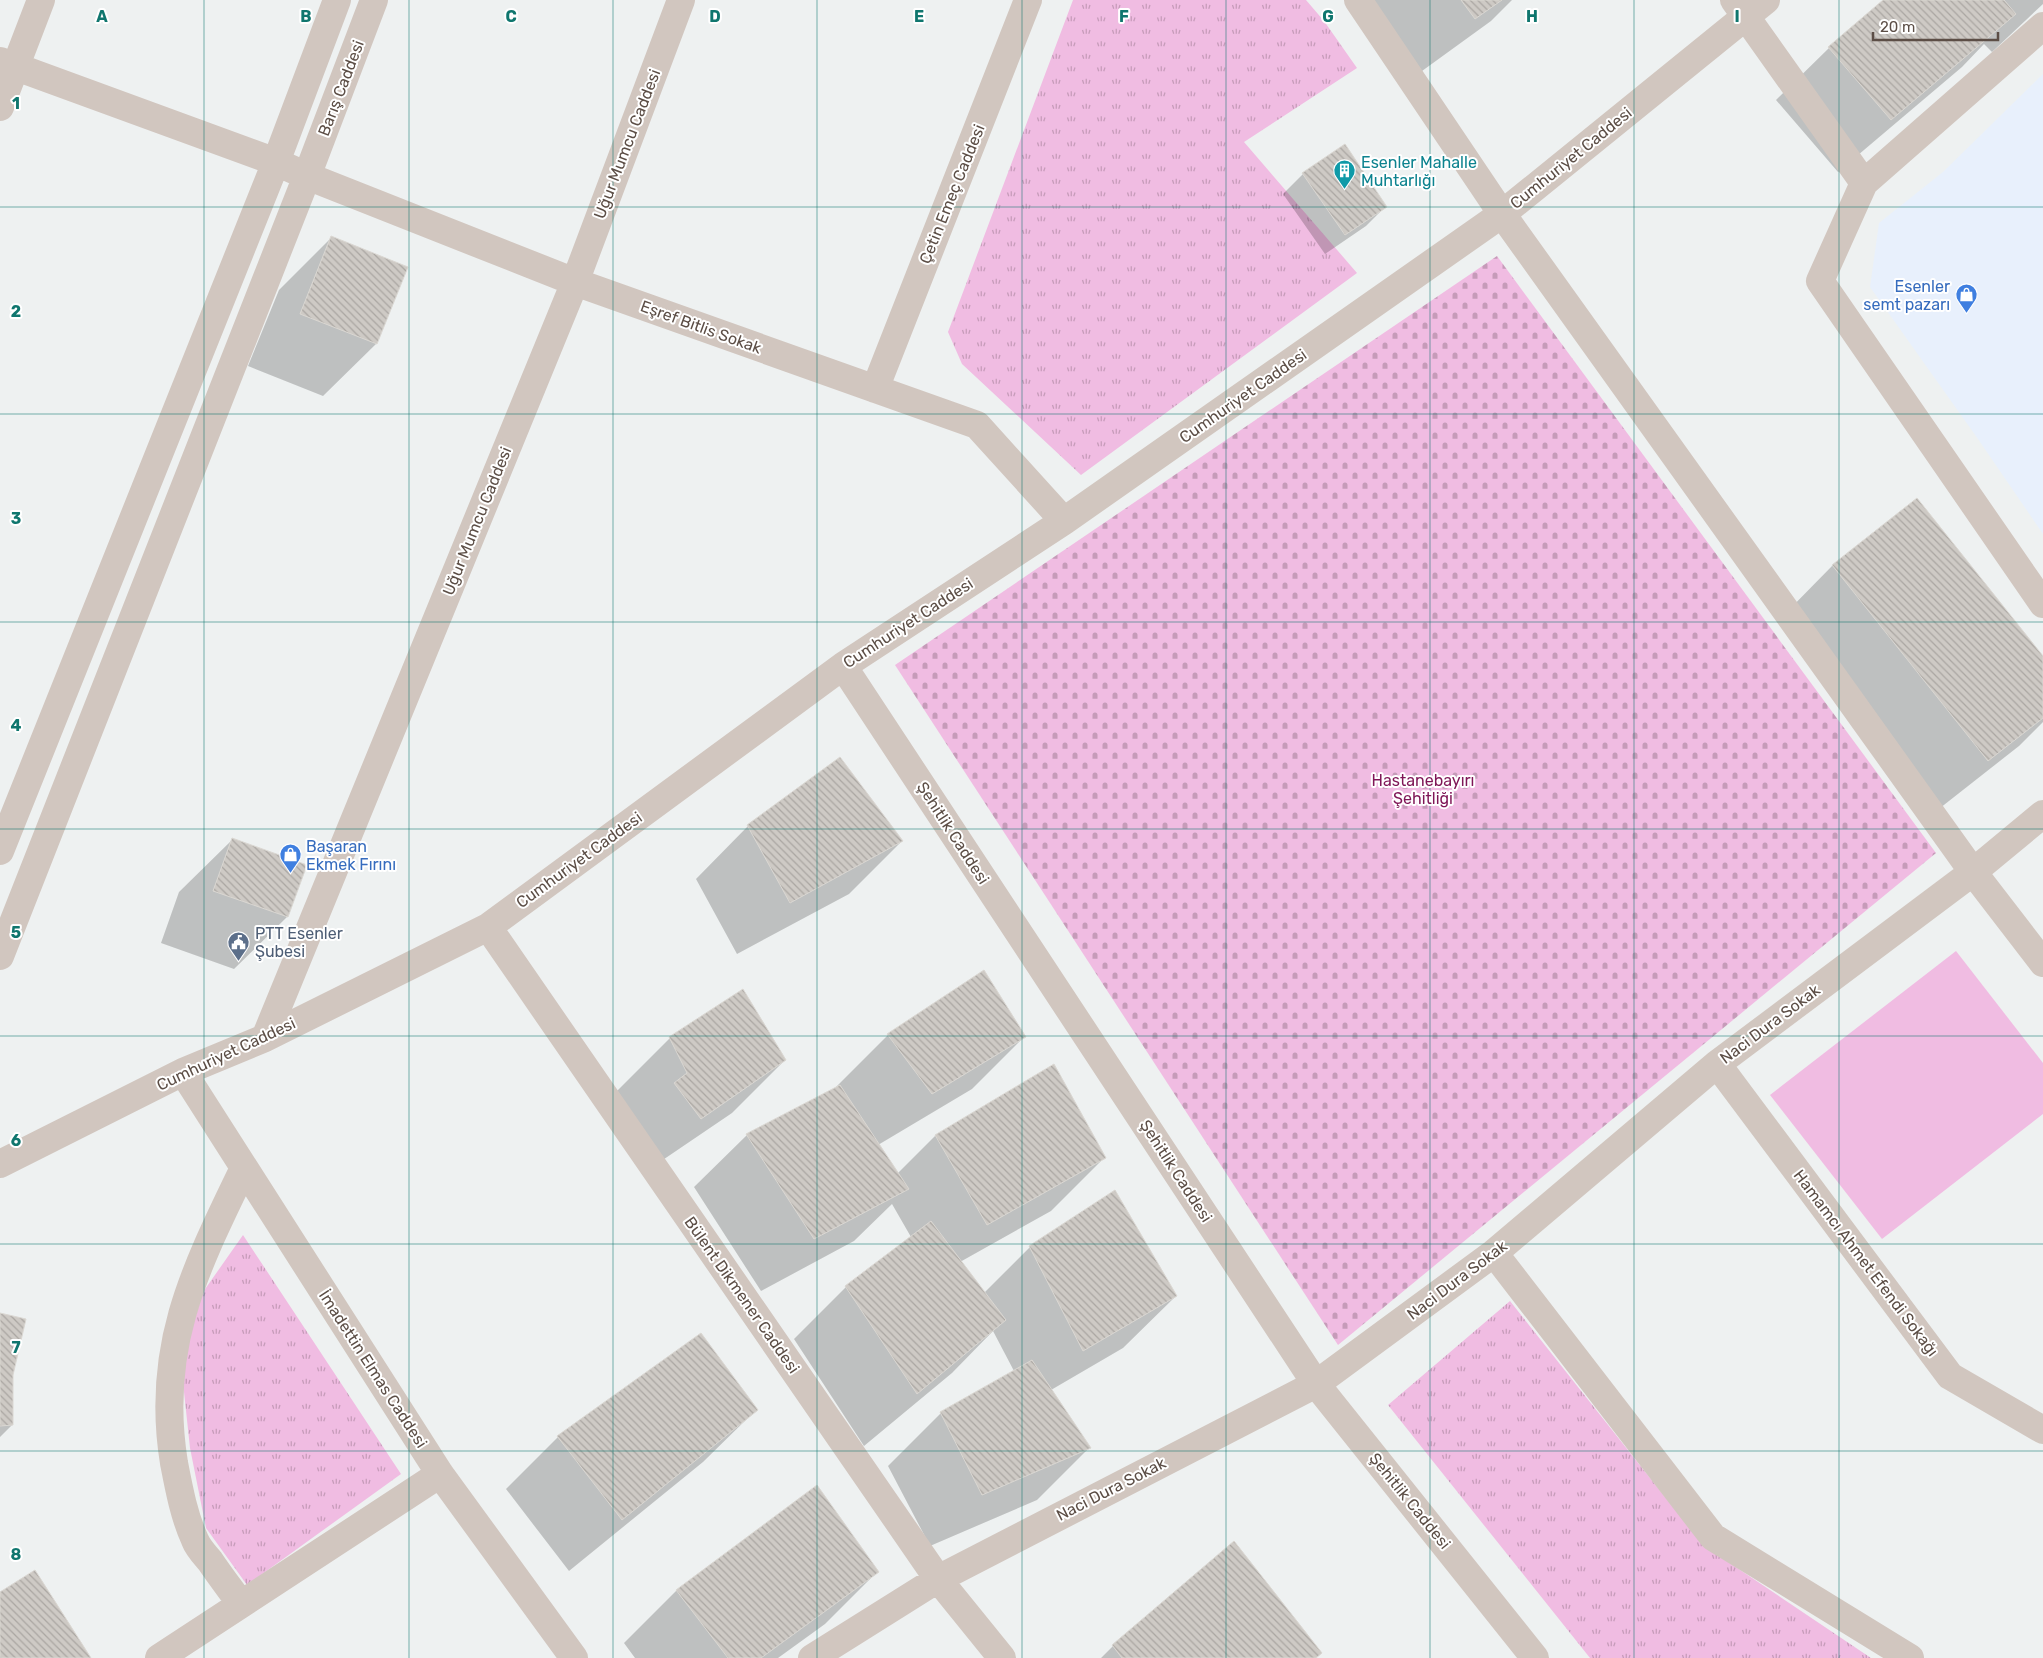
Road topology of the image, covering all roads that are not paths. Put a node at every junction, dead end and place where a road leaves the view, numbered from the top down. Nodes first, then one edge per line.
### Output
1 (41, 0) edge
2 (337, 0) edge
3 (374, 0) edge
4 (681, 0) edge
5 (1028, 0) edge
6 (1358, 0) edge
7 (1766, 0) edge
8 (1739, 8) edge
9 (2043, 26) edge
10 (7, 63) edge
11 (0, 107) edge
12 (276, 162) junction
13 (307, 176) junction
14 (1864, 183) junction
15 (1502, 214) junction
16 (575, 282) junction
17 (875, 389) junction
18 (1064, 521) junction
19 (2043, 604) edge
20 (843, 666) junction
21 (2043, 814) edge
22 (0, 851) edge
23 (1973, 872) junction
24 (488, 927) junction
25 (0, 956) edge
26 (2043, 963) edge
27 (265, 1038) junction
28 (1717, 1064) junction
29 (183, 1072) junction
30 (0, 1164) edge
31 (244, 1168) junction
32 (1494, 1253) junction
33 (1316, 1384) junction
34 (2043, 1430) edge
35 (440, 1474) junction
36 (938, 1579) junction
37 (241, 1604) junction
38 (159, 1658) edge
39 (574, 1658) edge
40 (812, 1658) edge
41 (1002, 1658) edge
42 (1535, 1658) edge
43 (1910, 1658) edge

1 - 10 street
2 - 12 street
3 - 13 street, Barış Caddesi
4 - 16 street, Uğur Mumcu Caddesi
5 - 17 street, Çetin Emeç Caddesi
6 - 15 street
7 - 8 street, Cumhuriyet Caddesi
8 - 14 street
8 - 15 street, Cumhuriyet Caddesi
9 - 14 street
10 - 11 street
10 - 12 street, Eşref Bitlis Sokak
12 - 13 street, Eşref Bitlis Sokak
12 - 22 street
13 - 16 street, Eşref Bitlis Sokak
13 - 25 street, Barış Caddesi
14 - 19 street
15 - 18 street, Cumhuriyet Caddesi
15 - 23 street
16 - 17 street, Eşref Bitlis Sokak
16 - 27 street, Uğur Mumcu Caddesi
17 - 18 street, Eşref Bitlis Sokak
18 - 20 street, Cumhuriyet Caddesi
20 - 24 street, Cumhuriyet Caddesi
20 - 33 street, Şehitlik Caddesi
21 - 23 street, Naci Dura Sokak
23 - 26 street
23 - 28 street, Naci Dura Sokak
24 - 27 street, Cumhuriyet Caddesi
24 - 36 street, Bülent Dikmener Caddesi
27 - 29 street, Cumhuriyet Caddesi
28 - 32 street, Naci Dura Sokak
28 - 34 street, Hamamcı Ahmet Efendi Sokağı
29 - 30 street, Cumhuriyet Caddesi
29 - 31 street, İmadettin Elmas Caddesi
31 - 35 street, İmadettin Elmas Caddesi
31 - 37 street
32 - 33 street, Naci Dura Sokak
32 - 43 street
33 - 36 street, Naci Dura Sokak
33 - 42 street, Şehitlik Caddesi
35 - 37 street
35 - 39 street, İmadettin Elmas Caddesi
36 - 40 street, Naci Dura Sokak
36 - 41 street, Bülent Dikmener Caddesi
37 - 38 street

